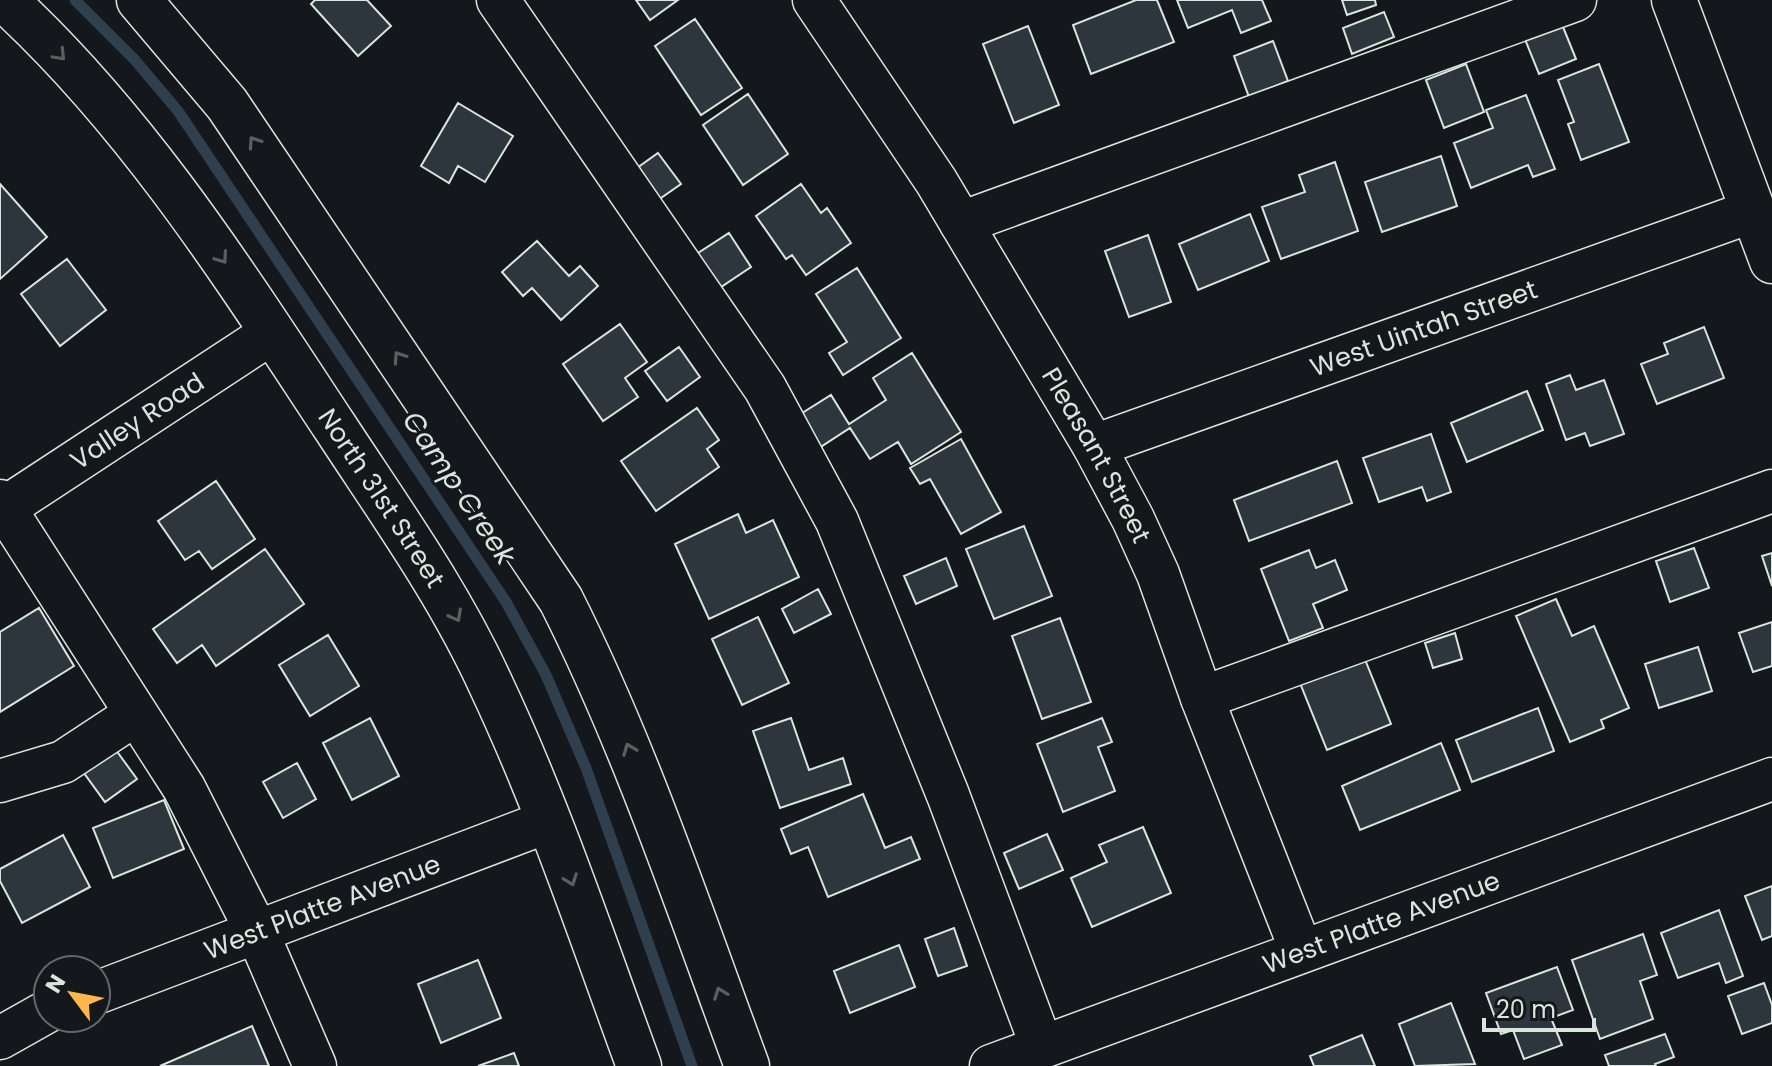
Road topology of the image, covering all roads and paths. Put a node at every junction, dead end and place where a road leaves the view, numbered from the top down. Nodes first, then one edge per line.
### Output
1 (5, 0) edge
2 (139, 0) edge
3 (498, 0) edge
4 (814, 0) edge
5 (1575, 0) edge
6 (1674, 0) edge
7 (1753, 211) junction
8 (961, 223) junction
9 (1772, 261) edge
10 (273, 332) junction
11 (1094, 446) junction
12 (1772, 491) edge
13 (1, 507) edge
14 (1202, 698) junction
15 (136, 714) junction
16 (1772, 779) edge
17 (0, 781) edge
18 (549, 821) junction
19 (257, 932) junction
20 (1301, 950) junction
21 (112, 987) edge
22 (32, 1020) edge
23 (0, 1038) edge
24 (1042, 1047) junction
25 (0, 1055) edge
26 (14, 1066) edge
27 (315, 1066) edge
28 (639, 1066) edge
29 (747, 1066) edge
30 (991, 1066) edge

1 -> 10 main road, North 31st Street
29 -> 2 main road
3 - 24 street
4 - 8 street, Pleasant Street
5 - 8 street
6 - 7 main road
7 - 9 main road
7 - 11 street, West Uintah Street
8 - 11 street, Pleasant Street
10 - 13 street, Valley Road
10 -> 18 main road, North 31st Street
11 - 14 street, Pleasant Street
12 - 14 street
13 - 15 street
14 - 20 street, Pleasant Street
15 - 17 street
15 - 19 street
16 - 20 street, West Platte Avenue
18 - 19 street, West Platte Avenue
18 -> 28 main road, North 31st Street
19 - 21 street, West Platte Avenue
19 - 27 street
20 - 24 street, West Platte Avenue
22 - 23 street
24 - 30 street, West Platte Avenue
25 - 26 street

